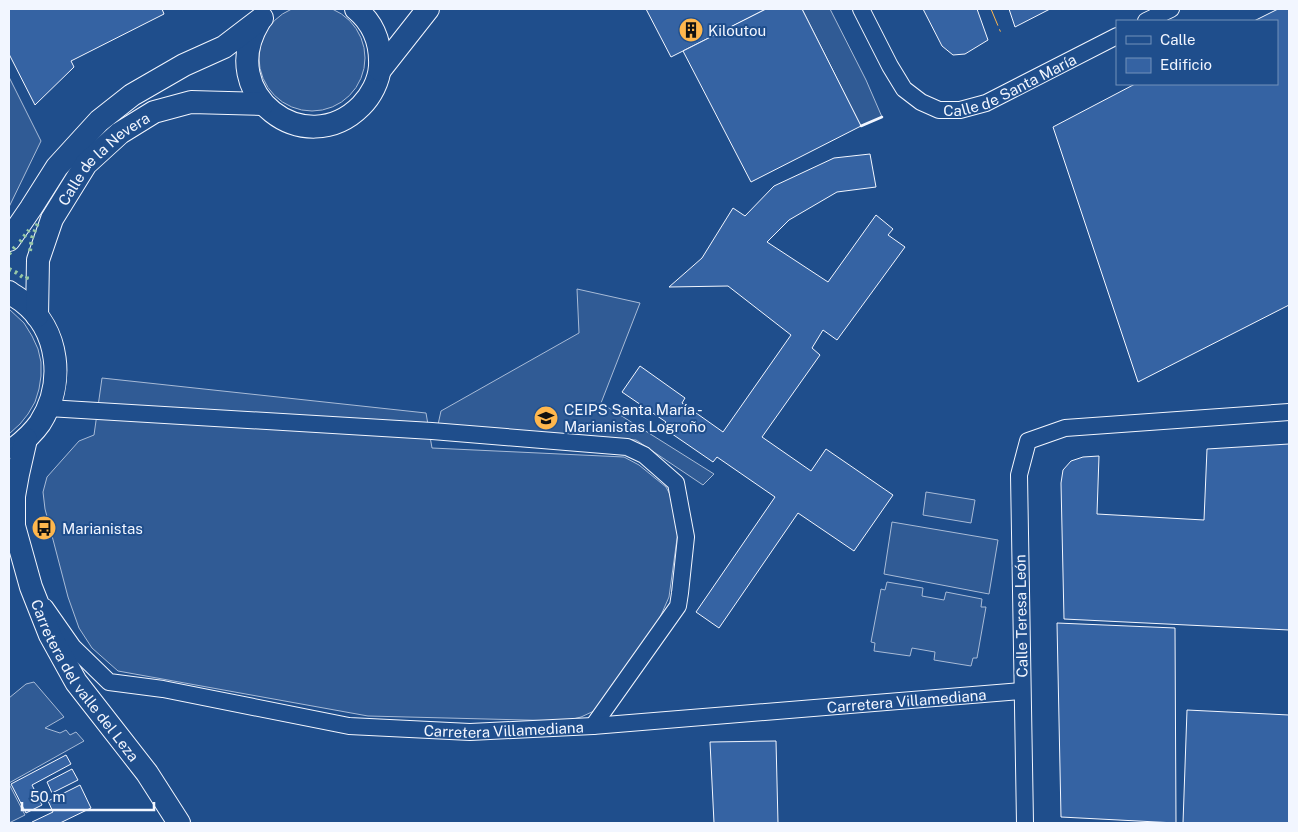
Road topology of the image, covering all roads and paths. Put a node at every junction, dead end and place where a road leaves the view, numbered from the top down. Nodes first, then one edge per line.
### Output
1 (356, 9) edge
2 (428, 9) edge
3 (860, 9) edge
4 (1170, 9) edge
5 (267, 13) edge
6 (1148, 20) edge
7 (1116, 37) edge
8 (380, 70) junction
9 (263, 104) junction
10 (9, 240) edge
11 (9, 292) edge
12 (37, 316) junction
13 (48, 408) junction
14 (1289, 412) edge
15 (18, 445) edge
16 (12, 522) edge
17 (31, 587) junction
18 (1022, 691) junction
19 (593, 726) junction
20 (180, 823) edge
21 (1025, 823) edge

1 - 8 main road
2 - 8 main road
3 - 7 street, Calle de Santa María
4 - 6 street
5 - 9 main road
5 - 10 main road, Calle de la Nevera
8 - 9 main road
9 - 12 main road, Calle de la Nevera
11 - 12 main road
12 - 13 main road
13 - 15 main road
13 - 19 street
14 - 18 street, Calle Teresa León
15 - 16 main road, Carretera del valle del Leza
16 - 17 main road, Carretera del valle del Leza
17 - 19 street, Carretera Villamediana
17 - 20 main road, Carretera del valle del Leza
18 - 19 street, Carretera Villamediana
18 - 21 street, Calle Teresa León

